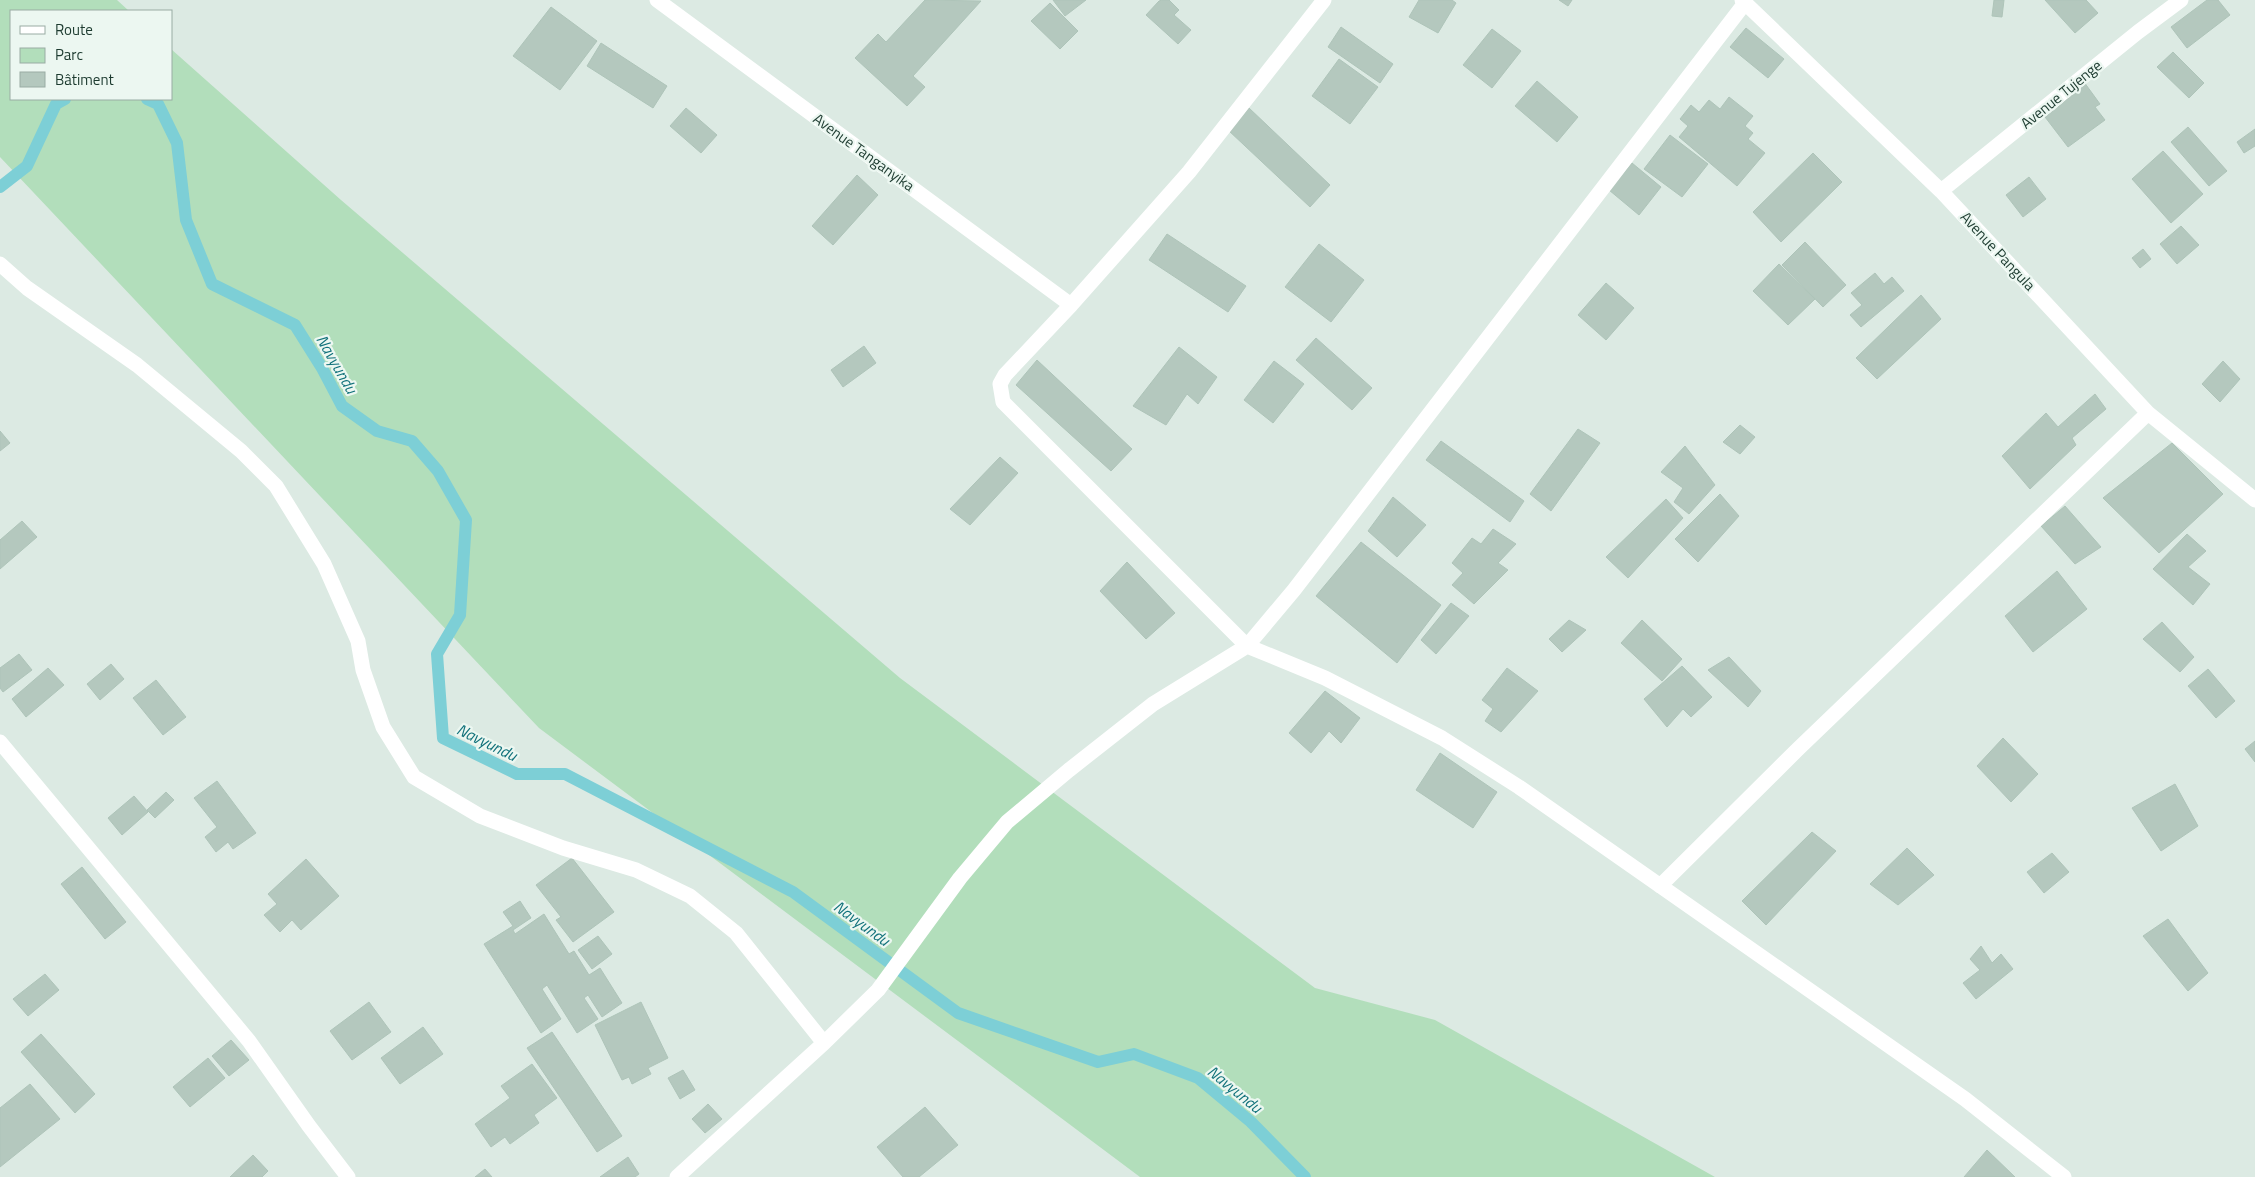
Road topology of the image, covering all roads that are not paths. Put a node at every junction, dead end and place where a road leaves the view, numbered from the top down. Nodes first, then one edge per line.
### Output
1 (657, 0) edge
2 (1324, 0) edge
3 (2182, 0) edge
4 (1744, 1) edge
5 (1941, 191) junction
6 (0, 264) edge
7 (1070, 305) junction
8 (2148, 413) junction
9 (2255, 500) edge
10 (1247, 646) junction
11 (0, 742) edge
12 (1660, 886) junction
13 (824, 1043) junction
14 (348, 1177) edge
15 (677, 1177) edge
16 (2064, 1177) edge

1 - 7 street, Avenue Tanganyika
2 - 7 street
3 - 5 street, Avenue Tujenge
4 - 5 street, Avenue Pangula
4 - 10 street
5 - 8 street, Avenue Pangula
6 - 13 street
7 - 10 street
8 - 9 street, Avenue Pangula
8 - 12 street
10 - 12 street
10 - 13 street
11 - 14 street
12 - 16 street
13 - 15 street

